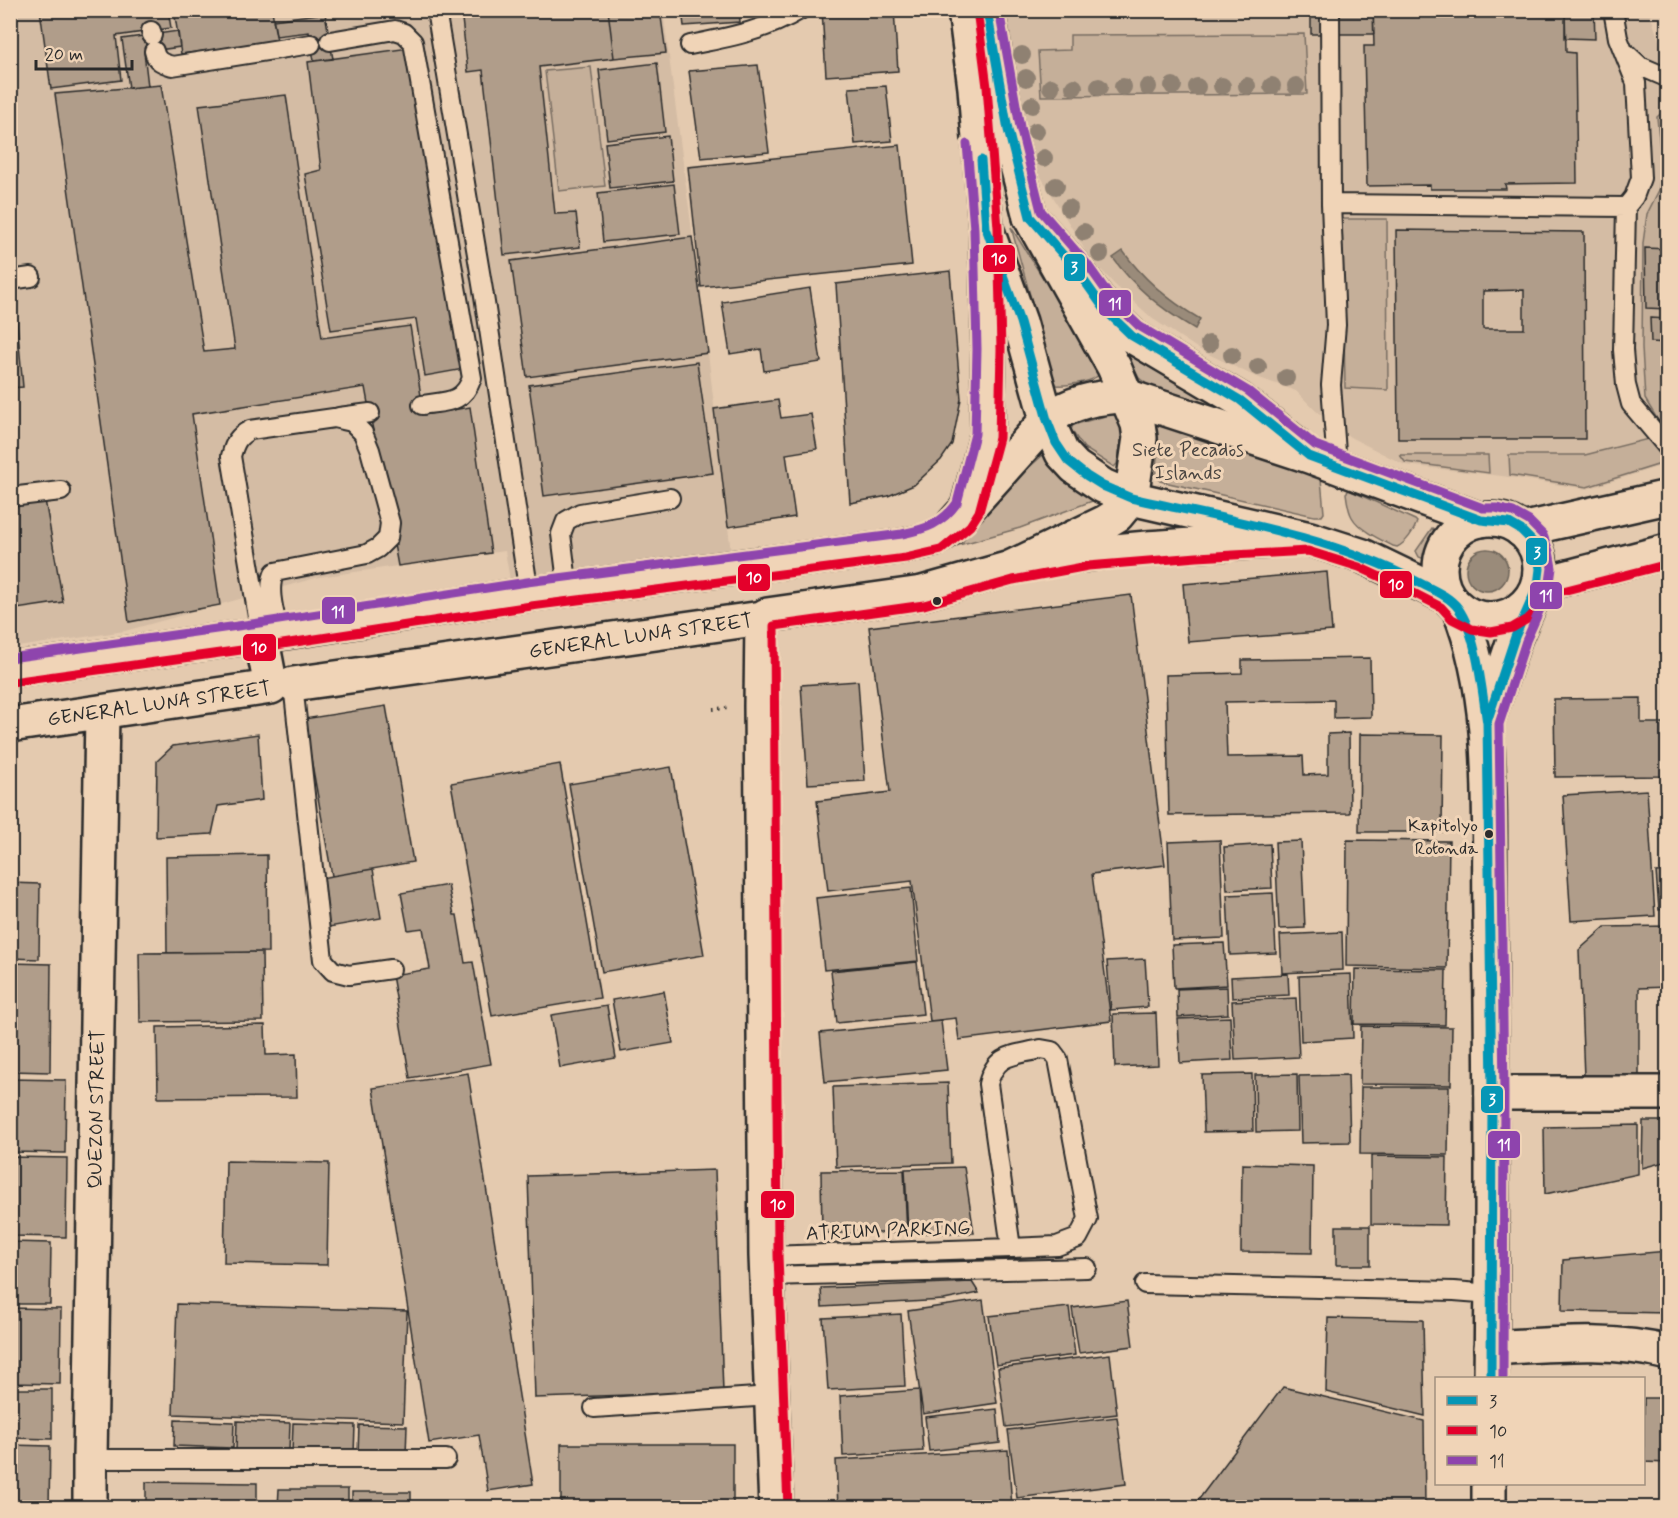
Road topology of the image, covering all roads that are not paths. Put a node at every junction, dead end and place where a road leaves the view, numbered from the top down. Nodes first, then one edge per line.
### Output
1 (436, 10) edge
2 (800, 10) edge
3 (966, 10) edge
4 (987, 10) edge
5 (1330, 10) edge
6 (1612, 10) edge
7 (152, 39) dead end
8 (330, 41) dead end
9 (311, 44) dead end
10 (690, 45) dead end
11 (1623, 49) junction
12 (1668, 78) edge
13 (1331, 204) junction
14 (1626, 207) junction
15 (1030, 217) junction
16 (986, 228) junction
17 (31, 277) dead end
18 (10, 280) edge
19 (1126, 396) junction
20 (422, 405) dead end
21 (370, 413) dead end
22 (334, 418) junction
23 (1047, 420) junction
24 (1668, 448) edge
25 (1323, 461) junction
26 (61, 491) dead end
27 (10, 497) edge
28 (1668, 497) edge
29 (670, 498) dead end
30 (1131, 498) junction
31 (968, 508) junction
32 (1481, 520) junction
33 (1521, 530) junction
34 (1310, 539) junction
35 (1668, 550) edge
36 (1010, 568) junction
37 (568, 590) junction
38 (1535, 590) junction
39 (529, 594) junction
40 (1454, 603) junction
41 (762, 618) junction
42 (270, 634) junction
43 (10, 670) edge
44 (282, 686) junction
45 (102, 712) junction
46 (1487, 723) junction
47 (10, 725) edge
48 (391, 969) dead end
49 (1492, 1093) junction
50 (1668, 1093) edge
51 (1011, 1248) junction
52 (767, 1266) junction
53 (1087, 1268) dead end
54 (1144, 1284) dead end
55 (1492, 1294) junction
56 (1668, 1353) edge
57 (1491, 1363) edge
58 (771, 1396) junction
59 (594, 1408) dead end
60 (90, 1459) junction
61 (446, 1459) dead end
62 (1489, 1485) edge
63 (90, 1508) edge
64 (776, 1508) edge
65 (1489, 1508) edge

1 - 39 lane
2 - 10 lane
3 - 16 main road
4 - 15 main road
5 - 13 lane
6 - 11 lane
7 - 9 lane
8 - 20 lane
11 - 12 lane
11 - 14 lane
13 - 14 lane
13 - 25 lane
14 - 24 lane
15 - 19 main road
15 - 25 main road
16 - 23 main road
16 - 31 main road
17 - 18 lane
19 - 23 main road
19 - 25 main road
19 - 30 main road
21 - 22 lane
22 - 42 lane
22 - 42 lane
23 - 30 main road
23 - 31 main road
25 - 32 main road
26 - 27 lane
28 - 33 main road
29 - 37 lane
30 - 34 main road
30 - 36 main road, GENERAL LUNA STREET
31 - 37 main road
32 - 33 main road
32 - 40 main road
33 - 38 main road
34 - 36 main road
34 - 40 main road
35 - 38 main road
36 - 41 main road, GENERAL LUNA STREET
37 - 39 main road
38 - 40 main road
38 - 46 main road
39 - 42 main road
40 - 46 main road
41 - 44 main road, GENERAL LUNA STREET
41 - 52 main road
42 - 43 main road
42 - 44 main road
44 - 45 main road, GENERAL LUNA STREET
44 - 48 lane
45 - 47 main road, GENERAL LUNA STREET
45 - 60 main road, QUEZON STREET
46 - 49 main road
49 - 50 main road
49 - 55 main road
51 - 51 lane, ATRIUM PARKING
51 - 52 lane, ATRIUM PARKING
52 - 53 lane
52 - 58 main road
54 - 55 lane
55 - 57 main road
56 - 57 main road
58 - 59 lane
58 - 64 main road
60 - 61 lane
60 - 63 main road, QUEZON STREET
62 - 65 main road

